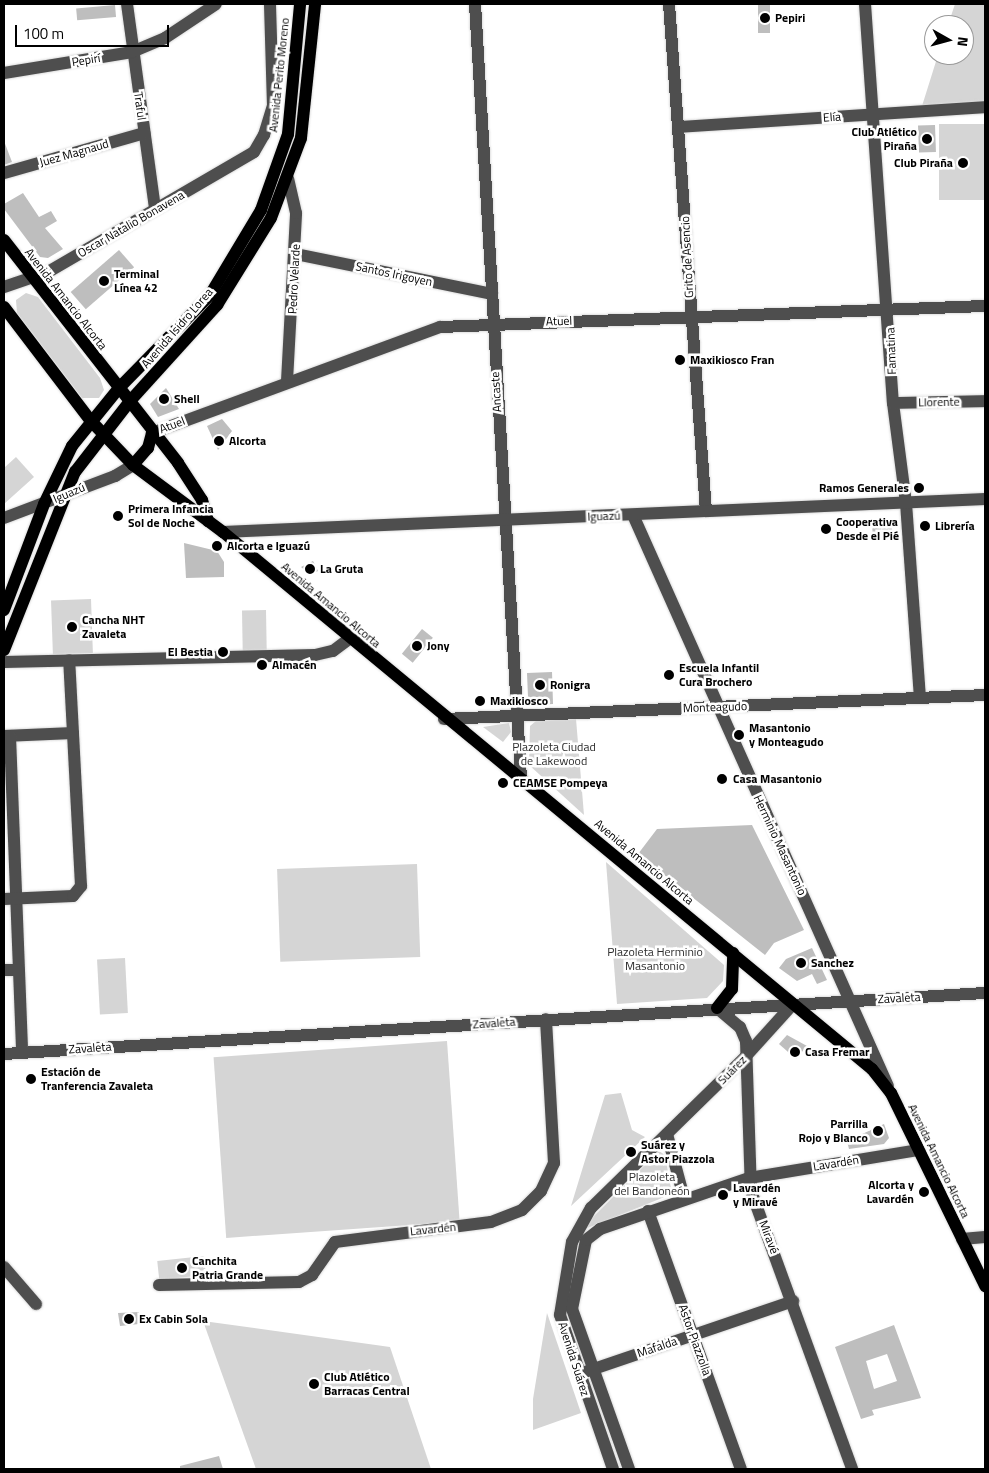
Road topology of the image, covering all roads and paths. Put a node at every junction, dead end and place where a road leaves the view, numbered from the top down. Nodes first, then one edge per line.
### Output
1 (127, 4) edge
2 (216, 4) edge
3 (270, 4) edge
4 (300, 4) edge
5 (315, 4) edge
6 (475, 4) edge
7 (669, 4) edge
8 (865, 4) edge
9 (132, 52) junction
10 (4, 73) edge
11 (985, 106) edge
12 (874, 114) junction
13 (679, 127) junction
14 (144, 133) junction
15 (4, 173) edge
16 (274, 178) joint
17 (288, 178) junction
18 (155, 208) junction
19 (4, 240) edge
20 (296, 254) junction
21 (32, 279) junction
22 (4, 287) edge
23 (492, 294) junction
24 (4, 306) edge
25 (985, 306) edge
26 (889, 309) junction
27 (690, 316) junction
28 (493, 324) junction
29 (287, 381) junction
30 (119, 388) junction
31 (130, 401) junction
32 (985, 401) edge
33 (893, 403) junction
34 (90, 421) junction
35 (152, 433) junction
36 (102, 434) junction
37 (133, 465) junction
38 (63, 493) junction
39 (985, 499) edge
40 (906, 502) junction
41 (44, 504) junction
42 (706, 510) junction
43 (633, 515) junction
44 (4, 518) edge
45 (502, 520) junction
46 (208, 521) junction
47 (223, 532) junction
48 (4, 610) edge
49 (350, 638) junction
50 (4, 650) edge
51 (68, 660) junction
52 (4, 662) edge
53 (985, 695) edge
54 (920, 697) junction
55 (716, 707) junction
56 (516, 715) junction
57 (444, 719) junction
58 (73, 734) junction
59 (7, 736) edge
60 (521, 779) junction
61 (19, 899) junction
62 (4, 900) edge
63 (732, 953) junction
64 (4, 970) edge
65 (18, 970) junction
66 (985, 993) edge
67 (852, 1001) junction
68 (793, 1004) junction
69 (717, 1008) junction
70 (546, 1019) junction
71 (22, 1053) junction
72 (4, 1054) edge
73 (746, 1056) junction
74 (891, 1093) junction
75 (667, 1134) junction
76 (918, 1150) junction
77 (749, 1178) junction
78 (684, 1198) junction
79 (648, 1211) junction
80 (985, 1237) edge
81 (962, 1239) junction
82 (586, 1240) joint
83 (4, 1267) edge
84 (159, 1285) dead end
85 (985, 1286) edge
86 (794, 1301) junction
87 (36, 1304) dead end
88 (693, 1335) junction
89 (591, 1370) junction
90 (578, 1374) junction
91 (613, 1469) edge
92 (629, 1469) edge
93 (741, 1469) edge
94 (852, 1469) edge

1 - 9 street, Traful
2 - 9 street, Pepirí
3 - 18 street, Oscar Natalio Bonavena
4 - 16 main road, Avenida Perito Moreno
5 - 17 main road
6 - 23 street, Ancaste
7 - 13 street, Grito de Asencio
8 - 12 street, Famatina
9 - 10 street, Pepirí
9 - 14 street, Traful
11 - 12 street, Elía
12 - 13 street, Elía
12 - 26 street, Famatina
13 - 27 street, Grito de Asencio
14 - 15 street, Juez Magnaud
14 - 18 street, Traful
16 - 30 main road, Avenida Isidro Lorea
17 - 20 street, Pedro Velarde
17 - 31 main road, Avenida Isidro Lorea
18 - 21 street, Oscar Natalio Bonavena
19 - 21 main road, Avenida Amancio Alcorta
20 - 23 street, Santos Irigoyen
20 - 29 street, Pedro Velarde
21 - 22 street, Oscar Natalio Bonavena
21 - 30 main road, Avenida Amancio Alcorta
23 - 28 street, Ancaste
24 - 34 main road, Avenida Amancio Alcorta
25 - 26 street, Atuel
26 - 27 street, Atuel
26 - 33 street, Famatina
27 - 28 street, Atuel
27 - 42 street, Grito de Asencio
28 - 29 street, Atuel
28 - 45 street, Ancaste
29 - 35 street, Atuel
30 - 31 main road, Avenida Amancio Alcorta
30 - 34 main road, Avenida Isidro Lorea
31 - 35 main road, Avenida Amancio Alcorta
31 - 36 main road, Avenida Isidro Lorea
32 - 33 street, Llorente
33 - 40 street, Famatina
34 - 36 main road, Avenida Amancio Alcorta
34 - 41 main road, Avenida Isidro Lorea
35 - 37 main road
35 - 46 main road, Avenida Amancio Alcorta
36 - 37 main road, Avenida Amancio Alcorta
36 - 38 main road, Avenida Isidro Lorea
37 - 38 street, Iguazú
37 - 46 main road, Avenida Amancio Alcorta
38 - 41 street, Iguazú
38 - 50 main road, Avenida Isidro Lorea
39 - 40 street, Iguazú
40 - 42 street, Iguazú
40 - 54 street, Famatina
41 - 44 street, Iguazú
41 - 48 main road, Avenida Isidro Lorea
42 - 43 street, Iguazú
43 - 45 street, Iguazú
43 - 55 street, Herminio Masantonio
45 - 47 street, Iguazú
45 - 56 street, Ancaste
46 - 47 main road, Avenida Amancio Alcorta
47 - 49 main road, Avenida Amancio Alcorta
49 - 51 street
49 - 57 main road, Avenida Amancio Alcorta
51 - 52 street
51 - 58 street
53 - 54 street, Monteagudo
54 - 55 street, Monteagudo
55 - 56 street, Monteagudo
55 - 67 street, Herminio Masantonio
56 - 57 street, Monteagudo
56 - 60 street, Ancaste
57 - 60 main road, Avenida Amancio Alcorta
58 - 59 street
58 - 61 street
59 - 61 street
60 - 63 main road, Avenida Amancio Alcorta
61 - 62 street
61 - 65 street
63 - 68 main road, Avenida Amancio Alcorta
63 - 69 main road
64 - 65 street
65 - 71 street
66 - 67 street, Zavaleta
67 - 68 street, Zavaleta
67 - 74 street, Herminio Masantonio
68 - 69 street, Zavaleta
68 - 73 street, Suárez
68 - 74 main road, Avenida Amancio Alcorta
69 - 70 street, Zavaleta
69 - 73 street, Miravé
70 - 71 street, Zavaleta
70 - 84 street, Lavardén
71 - 72 street, Zavaleta
73 - 75 street, Suárez
73 - 77 street, Miravé
74 - 76 main road, Avenida Amancio Alcorta
75 - 78 street
75 - 90 street, Avenida Suárez
76 - 77 street, Lavardén
76 - 81 main road, Avenida Amancio Alcorta
77 - 78 street, Lavardén
77 - 86 street, Miravé
78 - 79 street, Lavardén
79 - 82 street, Lavardén
79 - 88 street, Astor Piazzolla
80 - 81 street
81 - 85 main road, Avenida Amancio Alcorta
82 - 89 street, Avenida Suárez
83 - 87 street
86 - 88 street, Mafalda
86 - 94 street, Miravé
88 - 89 street, Mafalda
88 - 93 street, Astor Piazzolla
89 - 90 street, Mafalda
89 - 92 street, Avenida Suárez
90 - 91 street, Avenida Suárez

